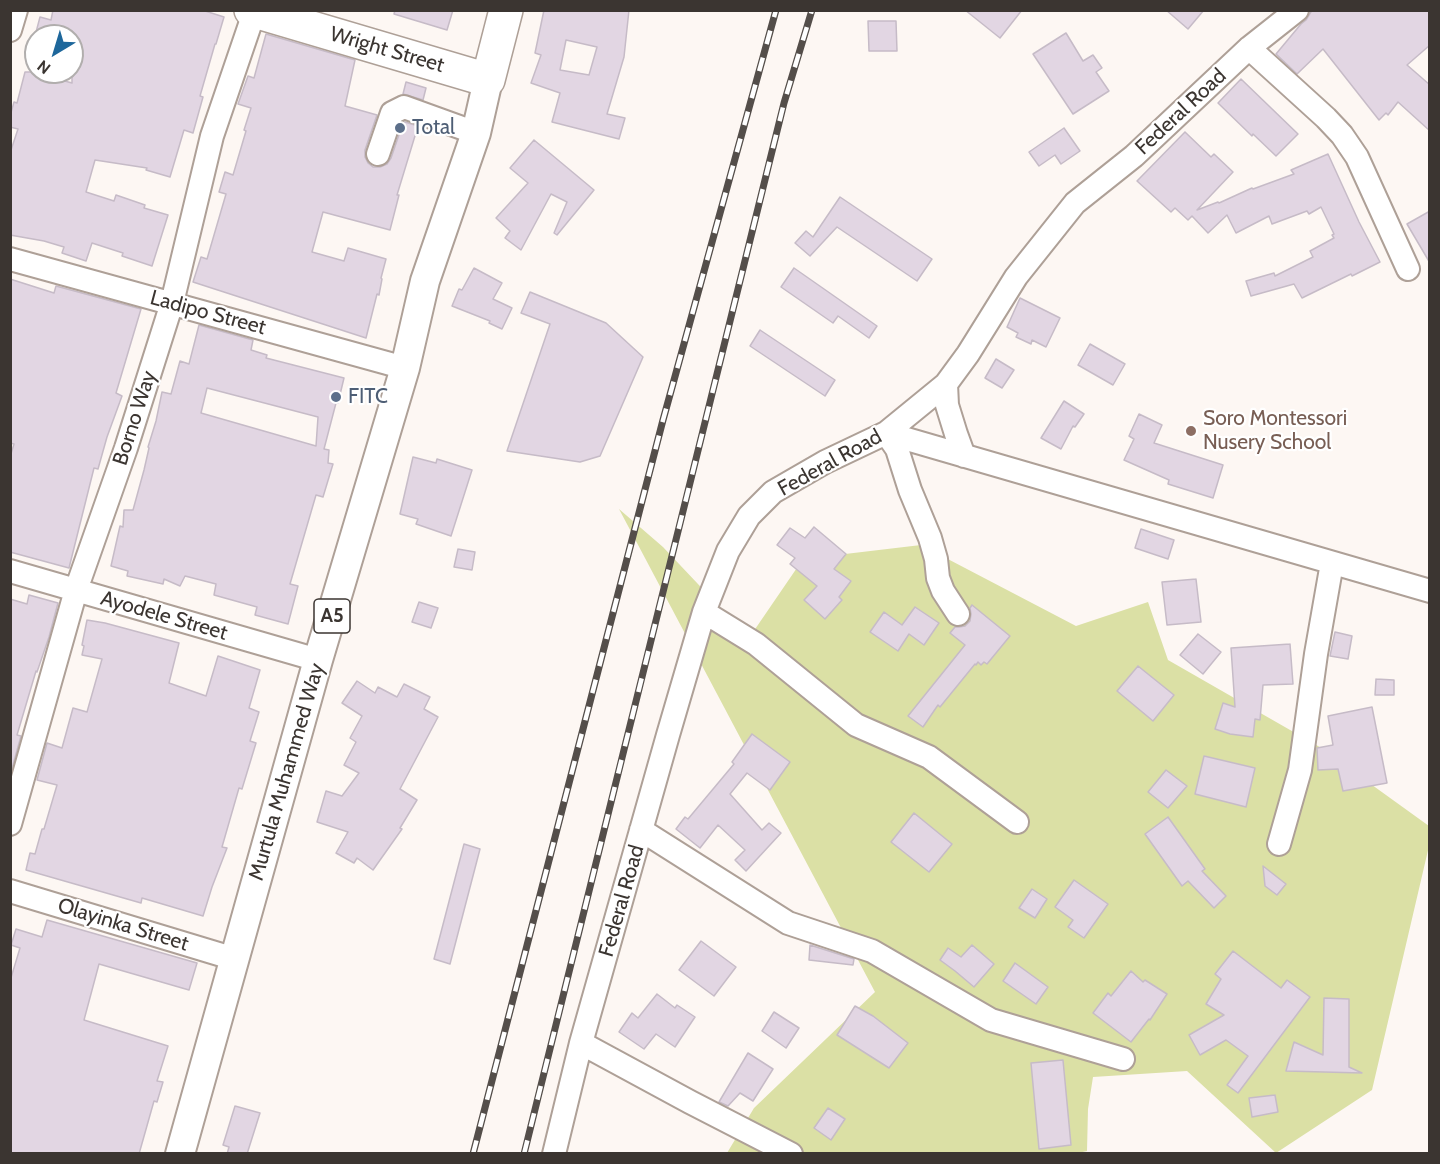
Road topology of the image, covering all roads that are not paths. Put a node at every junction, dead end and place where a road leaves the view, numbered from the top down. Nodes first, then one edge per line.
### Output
1 (16, 10) edge
2 (506, 10) edge
3 (1297, 10) edge
4 (253, 11) edge
5 (10, 30) edge
6 (1250, 48) junction
7 (488, 80) junction
8 (476, 133) junction
9 (378, 154) dead end
10 (10, 259) edge
11 (1408, 269) dead end
12 (172, 303) junction
13 (405, 368) junction
14 (946, 384) junction
15 (886, 433) junction
16 (964, 456) junction
17 (1332, 563) junction
18 (10, 571) edge
19 (76, 590) junction
20 (1430, 591) edge
21 (704, 612) junction
22 (958, 614) dead end
23 (318, 660) junction
24 (1017, 822) dead end
25 (10, 824) edge
26 (641, 830) junction
27 (1279, 844) dead end
28 (10, 891) edge
29 (235, 959) junction
30 (581, 1043) junction
31 (1124, 1059) dead end
32 (180, 1154) edge
33 (554, 1154) edge
34 (791, 1154) edge

1 - 5 street
2 - 7 highway, Murtula Muhammed Way / A5
3 - 6 street, Federal Road
4 - 7 highway, Wright Street
4 - 12 street, Borno Way
6 - 11 street
6 - 14 street, Federal Road
7 - 8 main road, Murtula Muhammed Way / A5
8 - 9 street
8 - 13 main road, Murtula Muhammed Way / A5
10 - 12 street, Ladipo Street
12 - 13 street, Ladipo Street
12 - 19 street, Borno Way
13 - 23 main road, Murtula Muhammed Way / A5
14 - 15 street, Federal Road
14 - 16 street
15 - 16 street
15 - 21 street, Federal Road
15 - 22 street
16 - 17 street
17 - 20 street
17 - 27 street
18 - 19 street, Ayodele Street
19 - 23 street, Ayodele Street
19 - 25 street, Borno Way
21 - 24 street
21 - 26 street, Federal Road
23 - 29 main road, Murtula Muhammed Way / A5
26 - 30 street, Federal Road
26 - 31 street
28 - 29 street, Olayinka Street
29 - 32 main road, Murtula Muhammed Way / A5
30 - 33 street, Federal Road
30 - 34 street

